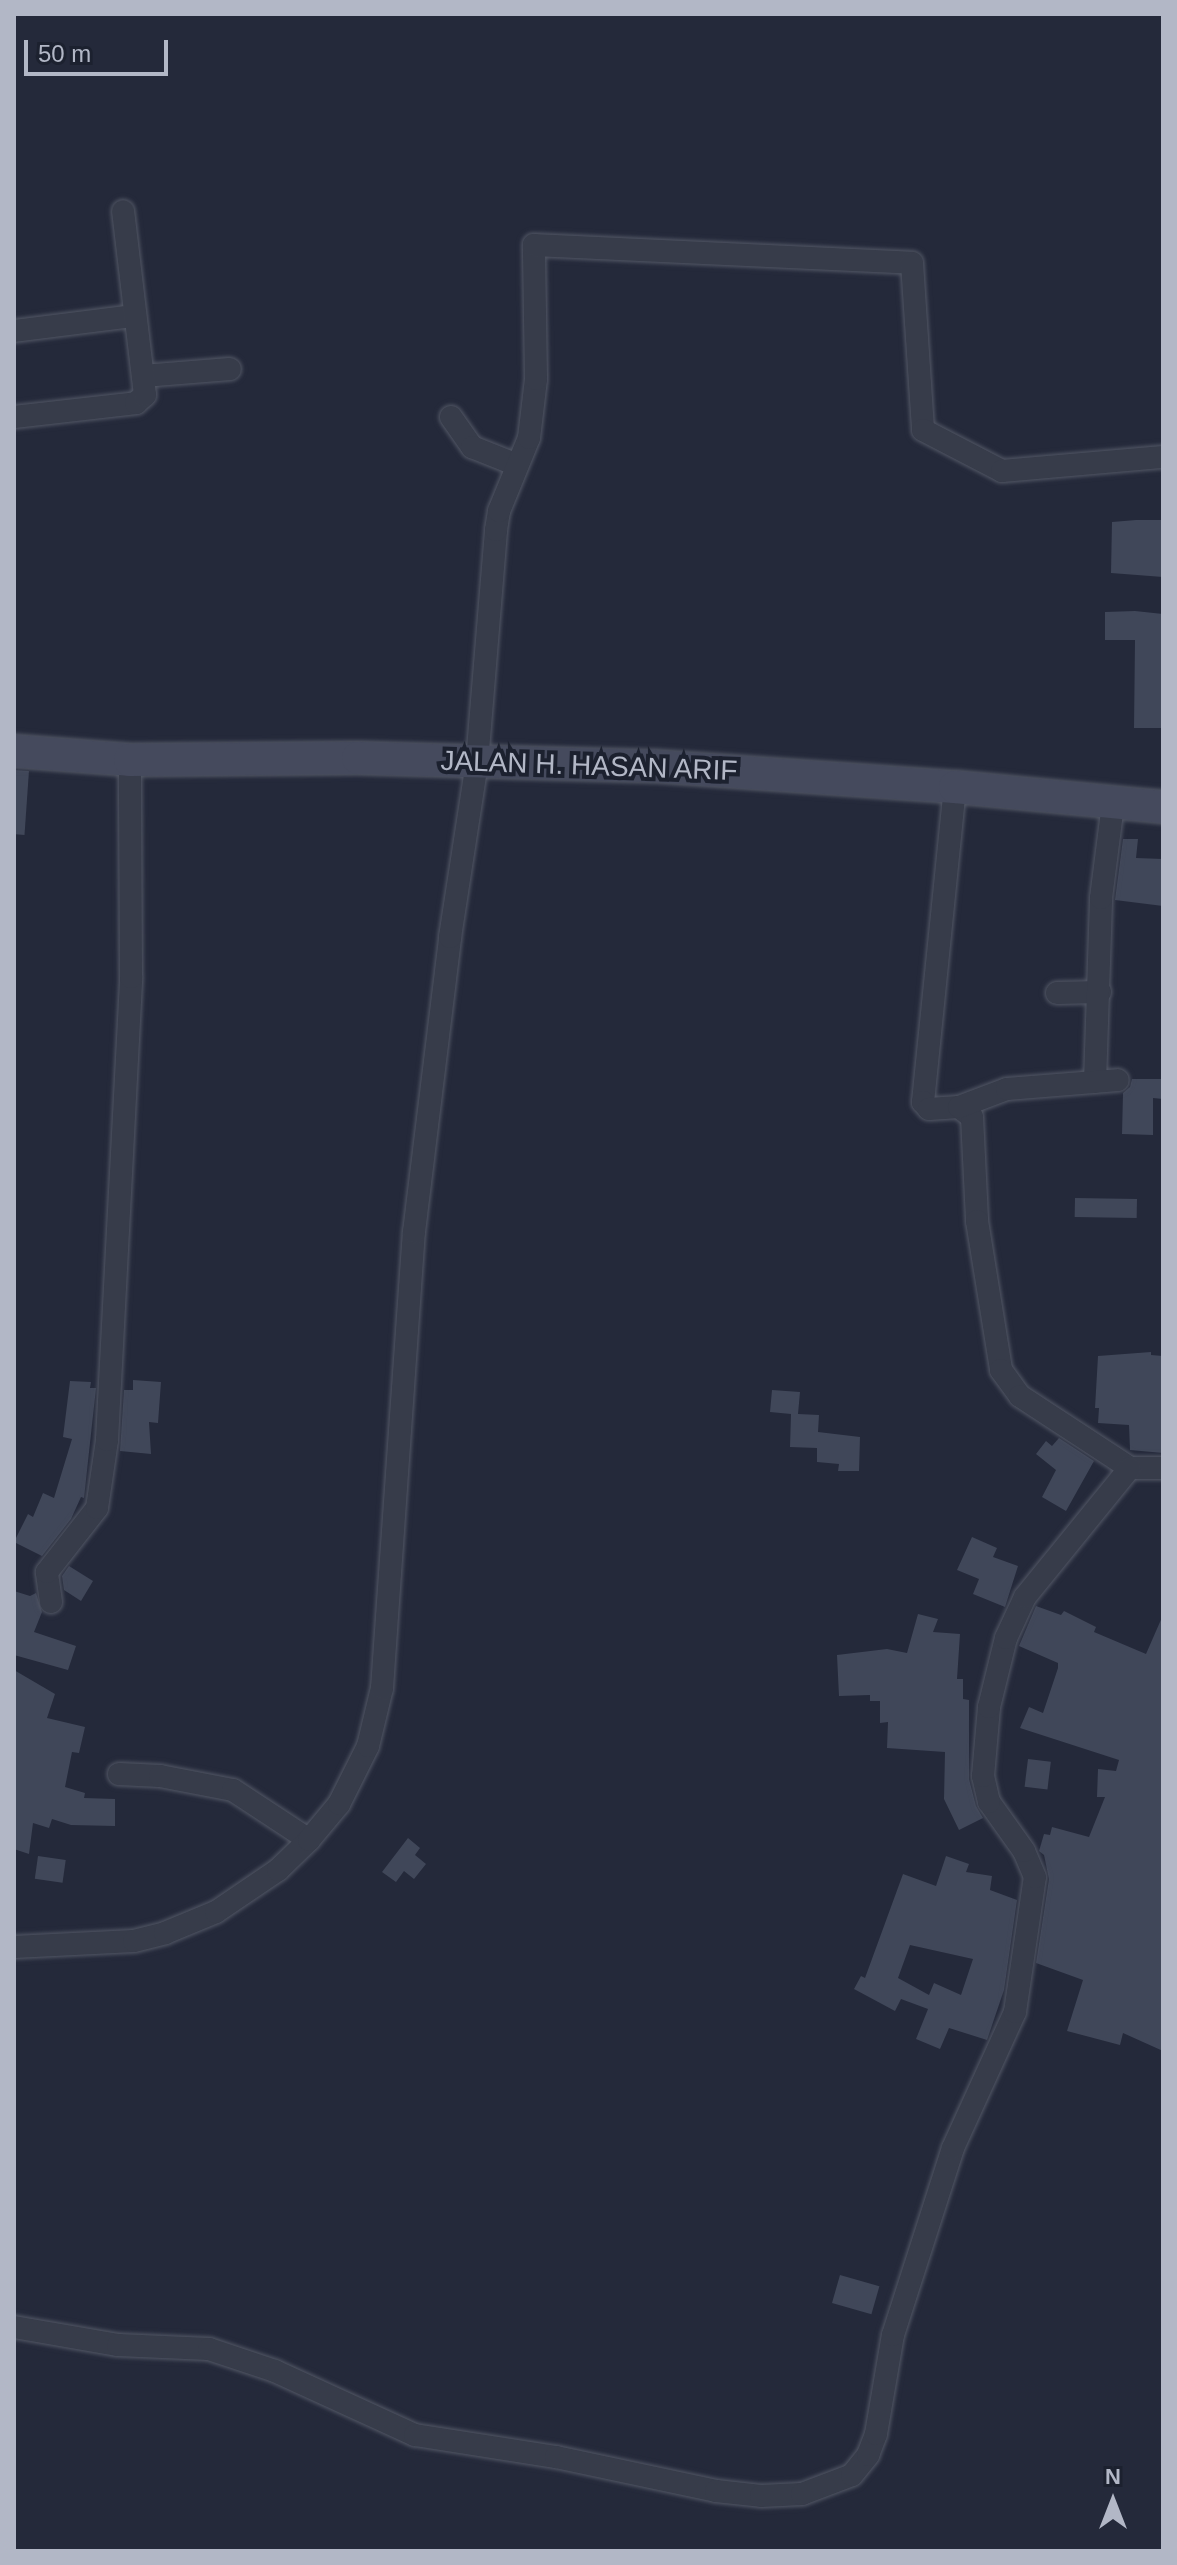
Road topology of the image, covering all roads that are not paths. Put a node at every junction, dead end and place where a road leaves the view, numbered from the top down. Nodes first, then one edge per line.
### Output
1 (123, 211) dead end
2 (133, 316) junction
3 (14, 331) edge
4 (230, 369) dead end
5 (143, 376) junction
6 (14, 417) edge
7 (451, 417) dead end
8 (1163, 457) edge
9 (517, 465) junction
10 (14, 751) edge
11 (130, 760) junction
12 (471, 761) junction
13 (955, 787) junction
14 (1113, 804) junction
15 (1163, 807) edge
16 (1100, 992) junction
17 (1057, 993) dead end
18 (1118, 1080) dead end
19 (1095, 1082) junction
20 (959, 1107) junction
21 (1130, 1468) junction
22 (1163, 1468) edge
23 (51, 1602) dead end
24 (119, 1774) dead end
25 (303, 1836) junction
26 (14, 1947) edge
27 (14, 2327) edge

1 - 2 street
2 - 3 street
2 - 5 street
4 - 5 street
5 - 6 street
7 - 9 street
8 - 9 street
9 - 12 street
10 - 11 main road, JALAN H. HASAN ARIF
11 - 12 main road, JALAN H. HASAN ARIF
11 - 23 street
12 - 13 main road, JALAN H. HASAN ARIF
12 - 25 street
13 - 14 main road, JALAN H. HASAN ARIF
13 - 20 street
14 - 15 main road, JALAN H. HASAN ARIF
14 - 16 street
16 - 17 street
16 - 19 street
18 - 19 street
19 - 20 street
20 - 21 street
21 - 22 street
21 - 27 street
24 - 25 street
25 - 26 street

